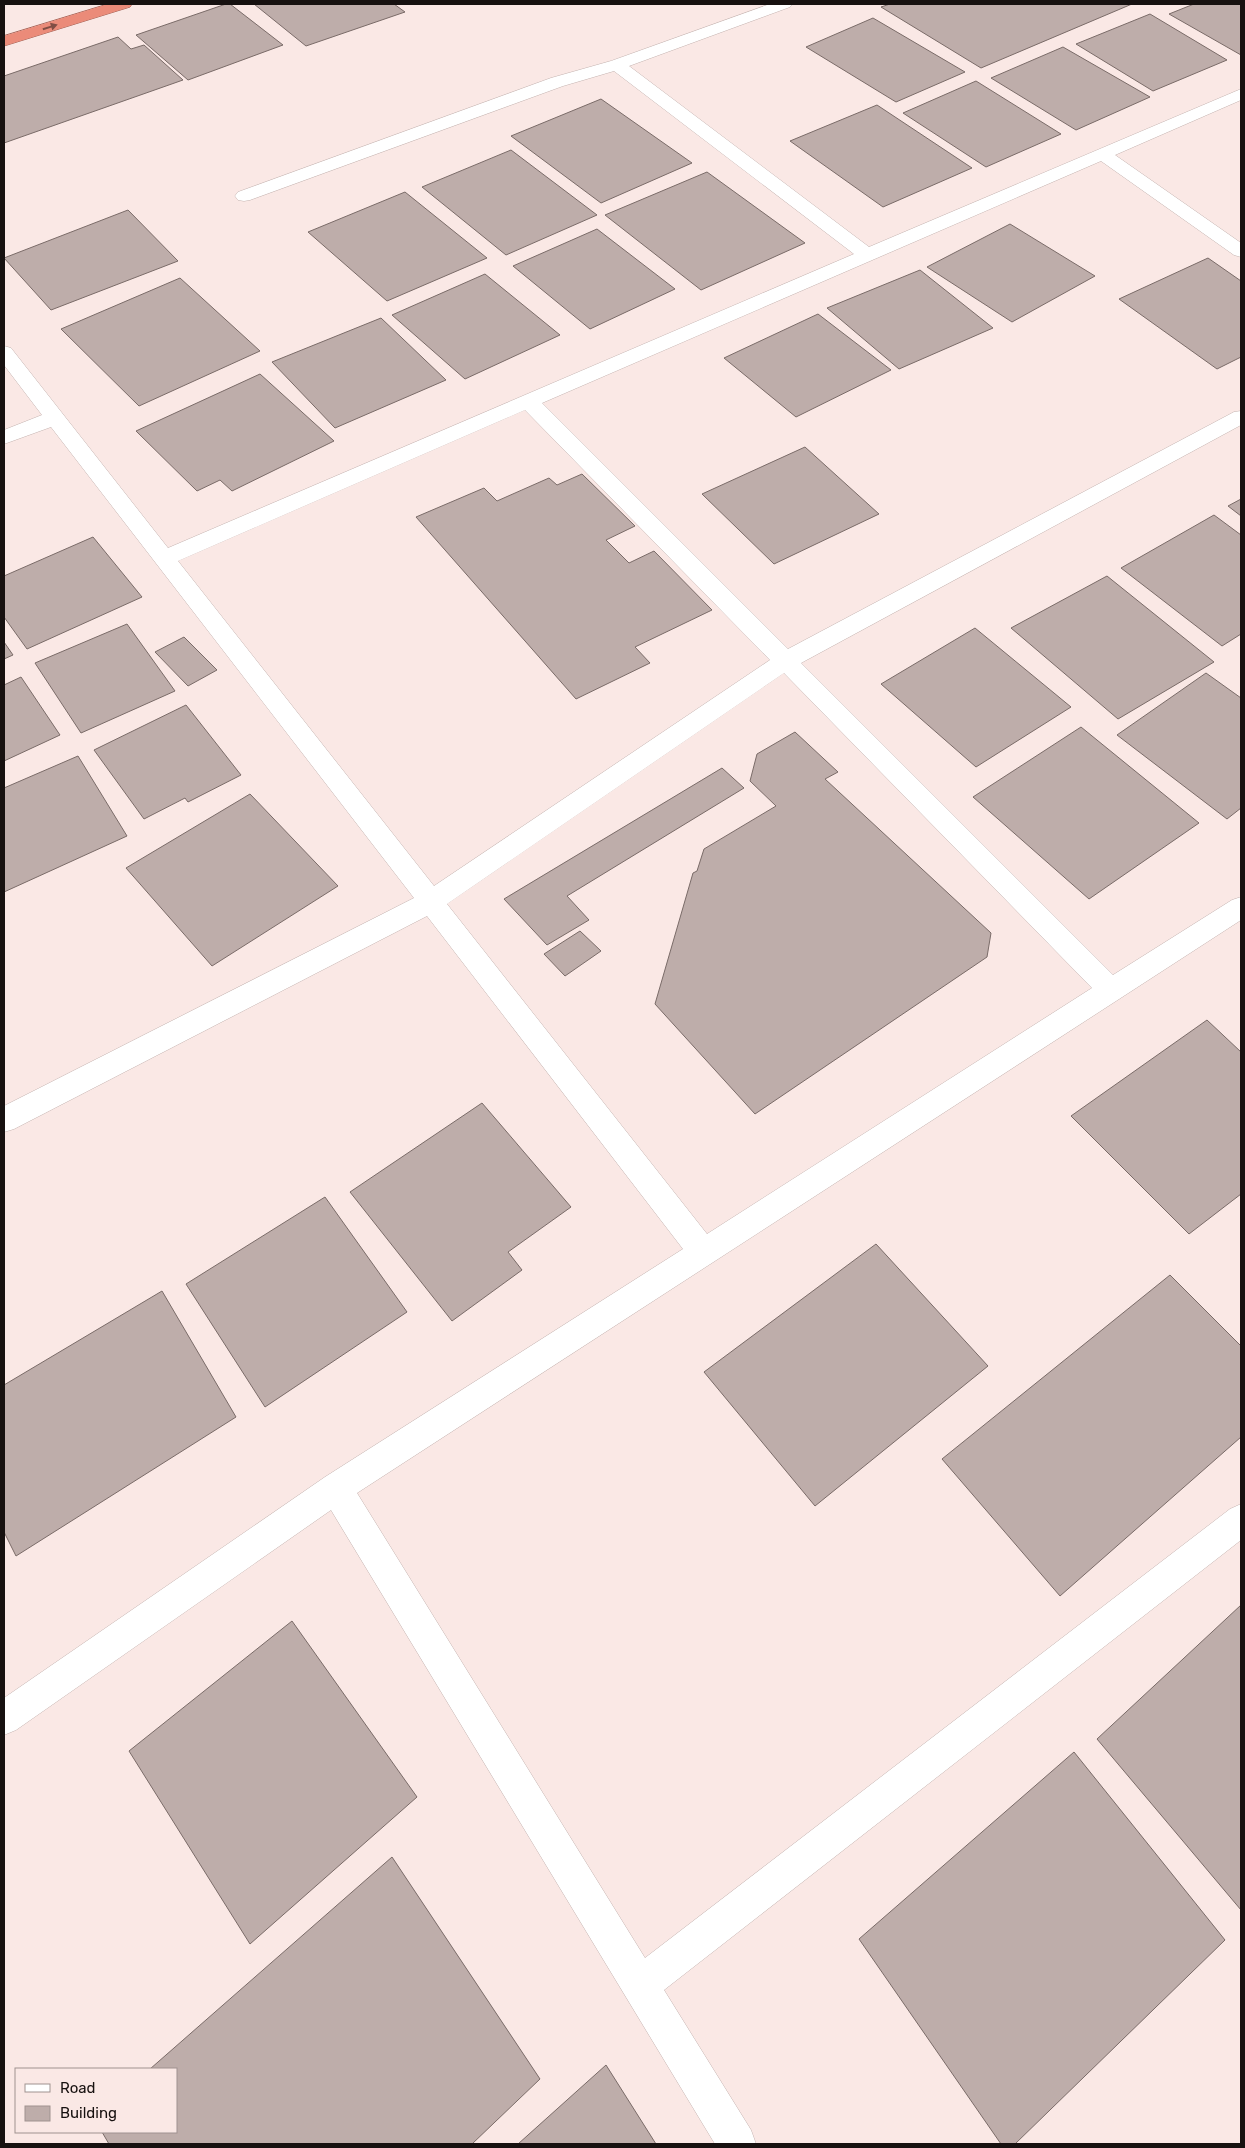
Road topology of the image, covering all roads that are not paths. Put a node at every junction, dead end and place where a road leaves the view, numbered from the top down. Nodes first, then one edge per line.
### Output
1 (124, 4) edge
2 (784, 4) edge
3 (4, 41) edge
4 (617, 65) junction
5 (1241, 94) edge
6 (1103, 154) junction
7 (244, 196) dead end
8 (1241, 251) edge
9 (867, 255) junction
10 (4, 352) edge
11 (528, 401) junction
12 (1241, 416) edge
13 (55, 418) junction
14 (4, 437) edge
15 (164, 558) junction
16 (785, 660) junction
17 (430, 902) junction
18 (1241, 908) edge
19 (1112, 991) junction
20 (4, 1120) edge
21 (704, 1253) junction
22 (336, 1488) junction
23 (1241, 1520) edge
24 (4, 1718) edge
25 (640, 1985) junction
26 (738, 2144) edge

3 -> 1 highway
2 - 4 street
4 - 7 street
4 - 9 street
5 - 6 street
6 - 8 street
6 - 9 street
9 - 11 street
10 - 13 street
11 - 15 street
11 - 16 street
12 - 16 street
13 - 14 street
13 - 15 street
15 - 17 street
16 - 17 street
16 - 19 street
17 - 20 street
17 - 21 street
18 - 19 street
19 - 21 street
21 - 22 street
22 - 24 street
22 - 25 street
23 - 25 street
25 - 26 street

